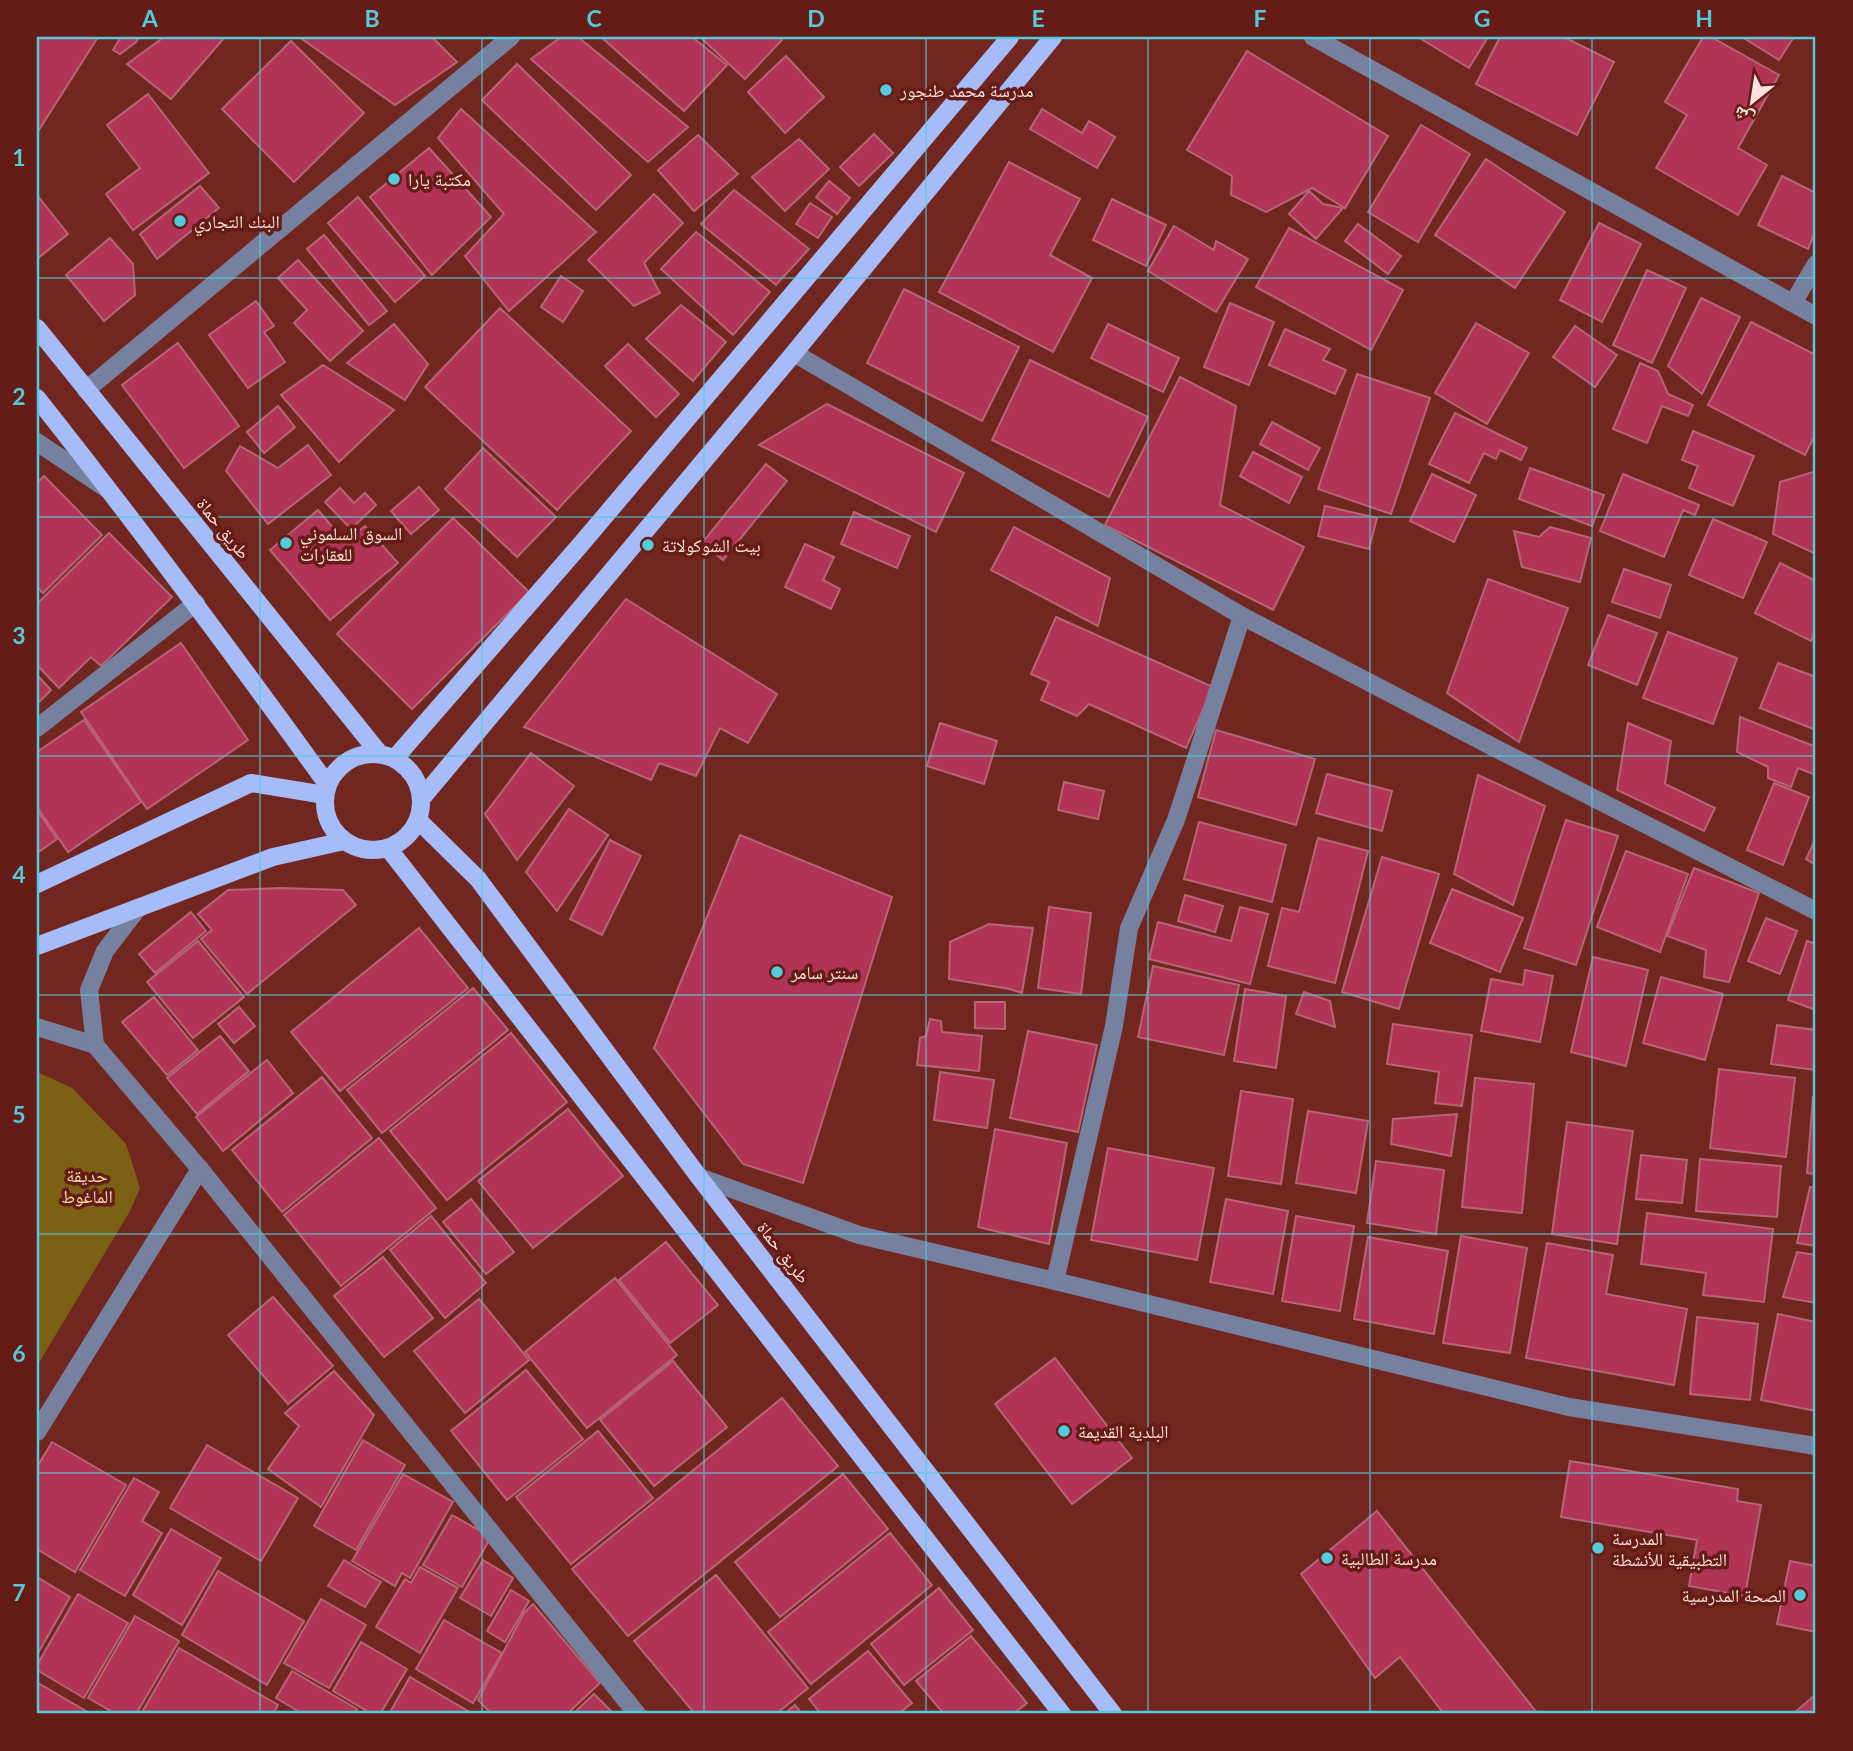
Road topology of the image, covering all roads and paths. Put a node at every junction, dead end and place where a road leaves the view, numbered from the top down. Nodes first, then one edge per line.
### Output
1 (511, 37) edge
2 (1010, 37) edge
3 (1053, 37) edge
4 (1313, 37) edge
5 (1816, 264) edge
6 (1793, 303) junction
7 (1816, 316) edge
8 (37, 328) edge
9 (794, 353) junction
10 (86, 390) junction
11 (37, 398) edge
12 (37, 442) edge
13 (112, 493) junction
14 (196, 603) junction
15 (1242, 617) junction
16 (37, 728) edge
17 (387, 756) junction
18 (326, 790) junction
19 (422, 798) junction
20 (418, 820) junction
21 (344, 841) junction
22 (388, 848) junction
23 (37, 884) edge
24 (138, 908) junction
25 (1816, 911) edge
26 (37, 946) edge
27 (37, 1027) edge
28 (95, 1045) junction
29 (200, 1169) junction
30 (699, 1177) junction
31 (1055, 1281) junction
32 (37, 1432) edge
33 (1816, 1447) edge
34 (637, 1714) edge
35 (1062, 1714) edge
36 (1113, 1714) edge

1 - 10 street
2 - 17 main road
3 - 9 main road
4 - 6 street
5 - 6 street
6 - 7 street
8 - 10 main road, طريق حماة
9 - 15 street
9 - 19 main road
10 - 17 main road, طريق حماة
11 - 13 main road
12 - 13 street
13 - 14 main road
14 - 16 street
14 - 18 main road
15 - 25 street
15 - 31 street
17 - 18 main road
17 - 19 main road
18 - 21 main road
18 - 23 main road
19 - 20 main road
20 - 22 main road
20 - 30 main road, طريق حماة
21 - 22 main road
21 - 24 main road
22 - 35 main road
24 - 26 main road
24 - 28 street
27 - 28 street
28 - 29 street
29 - 32 street
29 - 34 street
30 - 31 street
30 - 36 main road, طريق حماة
31 - 33 street

